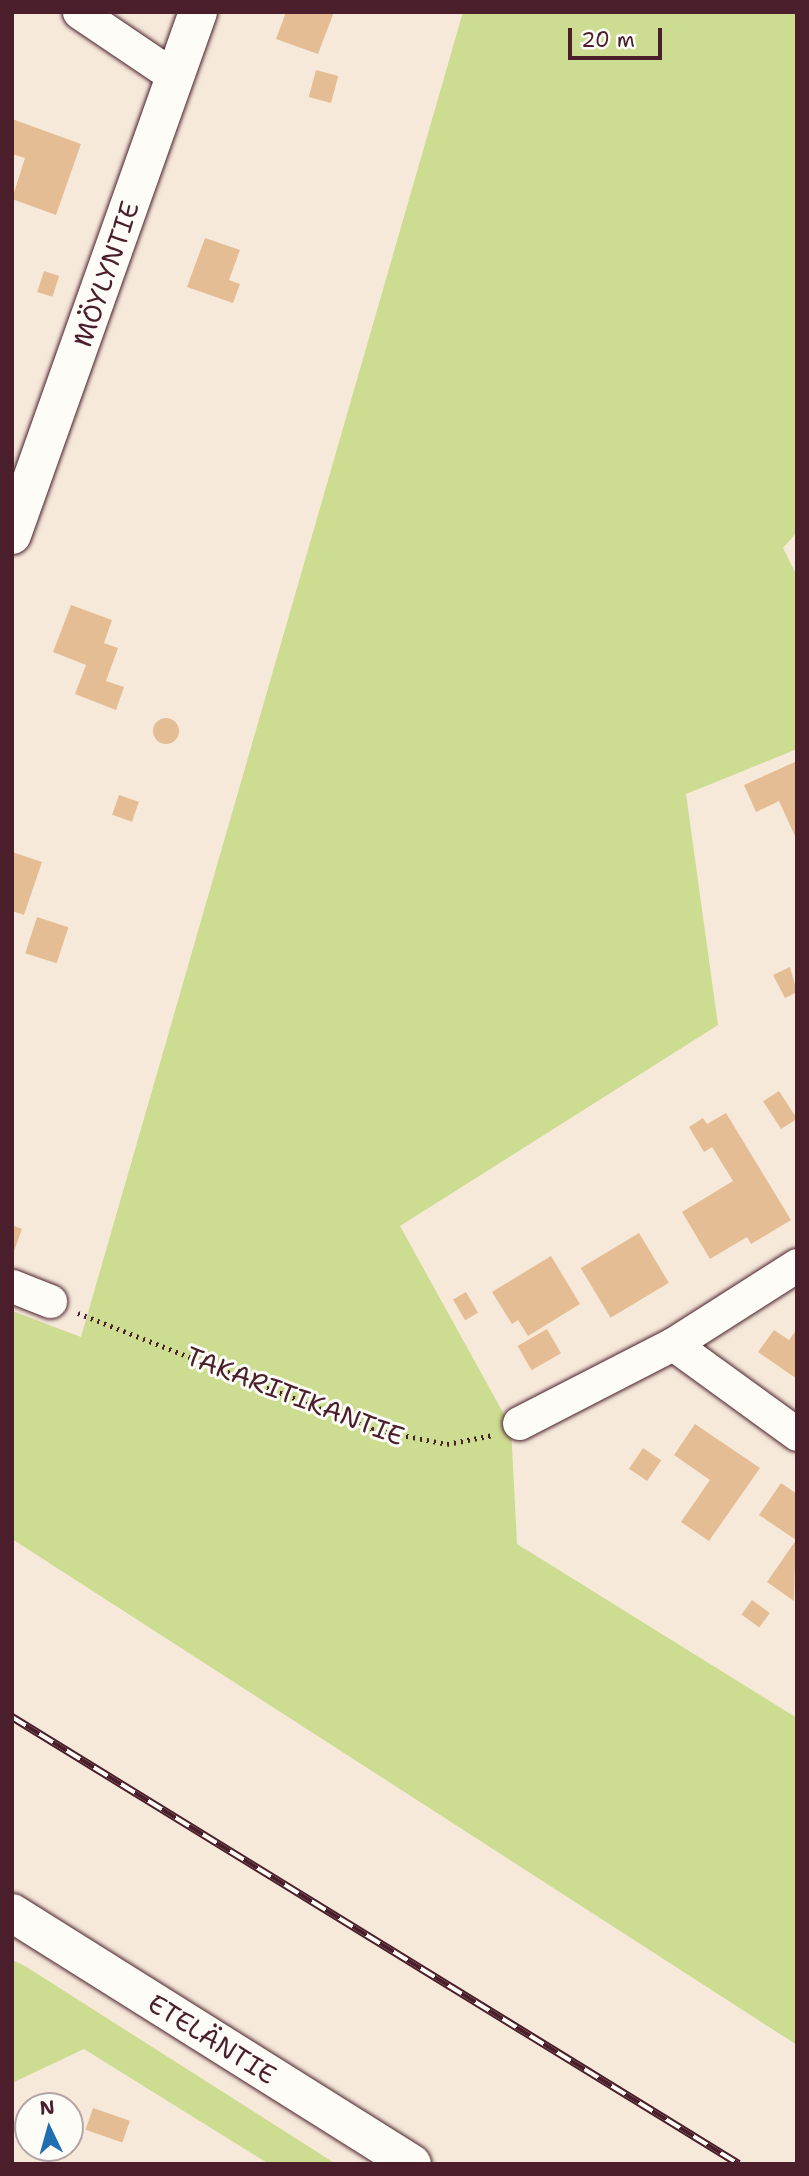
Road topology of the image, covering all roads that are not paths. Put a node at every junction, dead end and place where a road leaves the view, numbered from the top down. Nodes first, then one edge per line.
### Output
1 (79, 12) edge
2 (198, 12) edge
3 (174, 76) junction
4 (12, 535) edge
5 (797, 1265) edge
6 (12, 1286) edge
7 (50, 1301) road end
8 (673, 1344) junction
9 (519, 1423) road end
10 (797, 1434) edge
11 (12, 1913) edge
12 (412, 2164) edge

1 - 3 street
2 - 3 street, MÖYLYNTIE
3 - 4 street, MÖYLYNTIE
5 - 8 street
6 - 7 street
8 - 9 street
8 - 10 street
11 - 12 street, ETELÄNTIE

